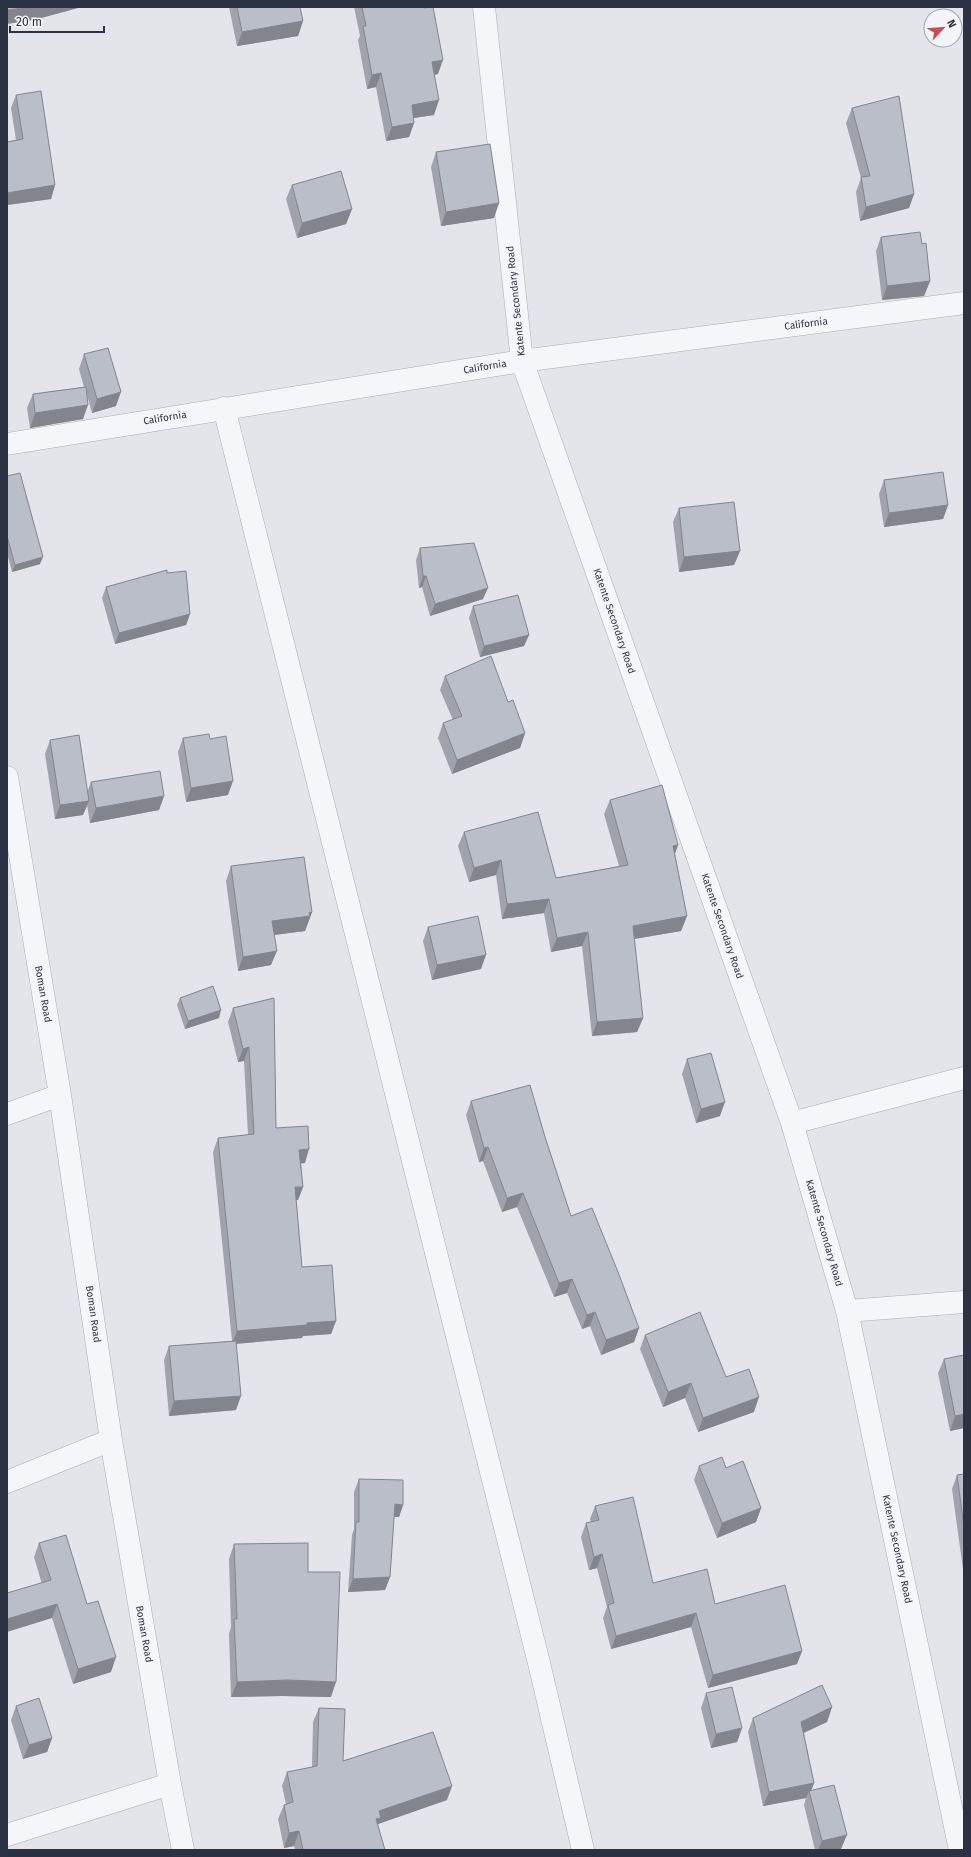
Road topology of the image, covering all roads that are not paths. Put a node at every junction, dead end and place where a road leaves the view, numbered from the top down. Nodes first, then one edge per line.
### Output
1 (484, 7) edge
2 (964, 303) edge
3 (522, 361) junction
4 (224, 408) junction
5 (7, 444) edge
6 (7, 777) edge
7 (964, 1078) edge
8 (60, 1095) junction
9 (7, 1114) edge
10 (792, 1123) junction
11 (964, 1302) edge
12 (847, 1311) junction
13 (111, 1440) junction
14 (7, 1482) edge
15 (170, 1784) junction
16 (7, 1835) edge
17 (183, 1850) edge
18 (583, 1850) edge
19 (960, 1850) edge

1 - 3 street, Katente Secondary Road
2 - 3 street, California
3 - 4 street, California
3 - 10 street, Katente Secondary Road
4 - 5 street, California
4 - 18 street
6 - 8 street, Boman Road
7 - 10 street
8 - 9 street
8 - 13 street, Boman Road
10 - 12 street, Katente Secondary Road
11 - 12 street
12 - 19 street, Katente Secondary Road
13 - 14 street
13 - 15 street, Boman Road
15 - 16 street
15 - 17 street, Boman Road

